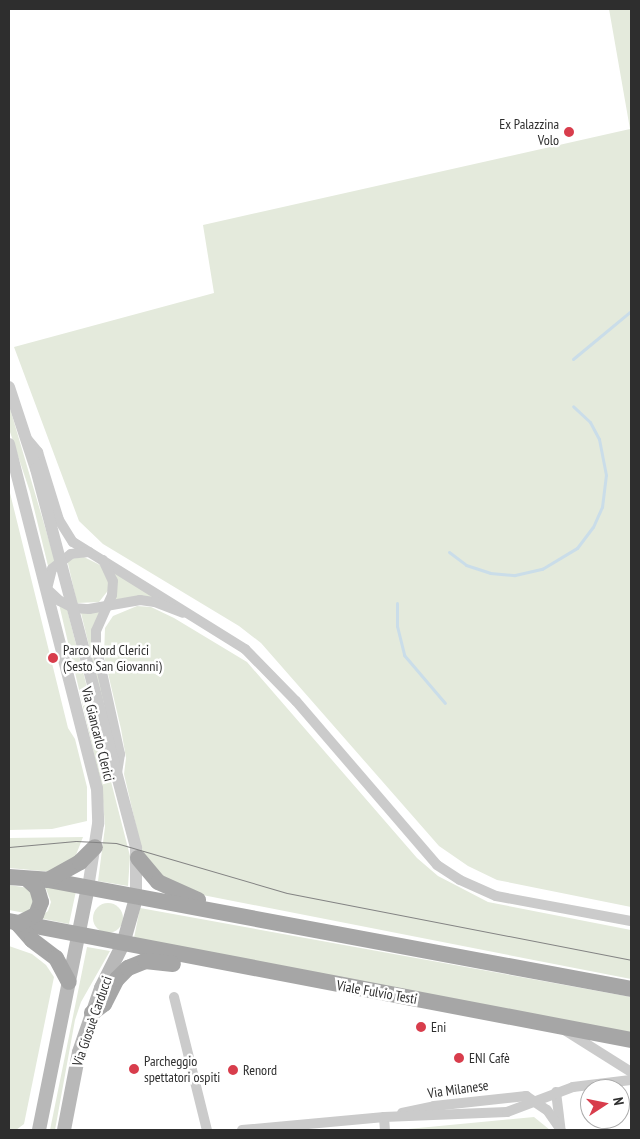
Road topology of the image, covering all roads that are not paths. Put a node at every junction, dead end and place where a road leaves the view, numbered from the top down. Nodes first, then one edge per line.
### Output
1 (9, 386) edge
2 (25, 437) junction
3 (9, 444) edge
4 (89, 552) junction
5 (61, 559) junction
6 (102, 559) junction
7 (47, 589) junction
8 (108, 607) junction
9 (73, 608) junction
10 (200, 620) junction
11 (116, 778) junction
12 (96, 847) junction
13 (138, 858) junction
14 (9, 877) edge
15 (27, 879) junction
16 (48, 880) junction
17 (88, 888) junction
18 (136, 898) junction
19 (212, 910) junction
20 (631, 921) edge
21 (12, 924) edge
22 (81, 935) junction
23 (123, 944) junction
24 (291, 976) junction
25 (69, 982) junction
26 (631, 989) edge
27 (174, 997) dead end
28 (92, 1013) junction
29 (559, 1027) junction
30 (631, 1040) edge
31 (631, 1072) edge
32 (631, 1080) edge
33 (556, 1092) junction
34 (536, 1101) junction
35 (384, 1117) junction
36 (39, 1130) edge
37 (64, 1130) edge
38 (207, 1130) edge
39 (242, 1130) edge
40 (385, 1130) edge
41 (560, 1130) edge

1 - 2 street, Via Giancarlo Clerici
2 - 4 street, Via Giancarlo Clerici
2 - 5 street, Via Giancarlo Clerici
3 - 7 street, Via Giancarlo Clerici
4 - 5 street
4 - 6 street, Via Giancarlo Clerici
5 - 7 street
5 - 9 street, Via Giancarlo Clerici
6 - 8 street, Via Giancarlo Clerici
6 - 10 street
7 - 9 street
7 - 12 street, Via Giancarlo Clerici
8 - 9 street
8 - 10 street
8 - 11 street, Via Giancarlo Clerici
9 - 11 street, Via Giancarlo Clerici
10 - 20 street
11 - 13 street, Via Giancarlo Clerici
12 - 16 main road
12 - 17 street, Via Giancarlo Clerici
13 - 18 street, Via Giancarlo Clerici
13 - 19 main road
14 - 15 main road
15 - 16 main road
15 - 21 main road
16 - 17 main road
17 - 18 main road
17 - 22 main road
18 - 19 main road
18 - 23 main road
19 - 26 main road
21 - 22 main road, Viale Fulvio Testi
21 - 25 main road
22 - 23 main road, Viale Fulvio Testi
22 - 25 main road, Via Giosuè Carducci
23 - 24 main road, Viale Fulvio Testi
23 - 28 main road, Via Giosuè Carducci
24 - 28 main road
24 - 29 main road, Viale Fulvio Testi
25 - 36 main road, Via Giosuè Carducci
27 - 38 street
28 - 37 main road, Via Giosuè Carducci
29 - 30 main road, Viale Fulvio Testi
29 - 31 street
32 - 33 street, Via Milanese
33 - 34 street, Via Milanese
33 - 41 street
34 - 35 street, Via Milanese
34 - 35 street, Via Milanese
34 - 41 street
35 - 39 street, Via Milanese
35 - 40 street

